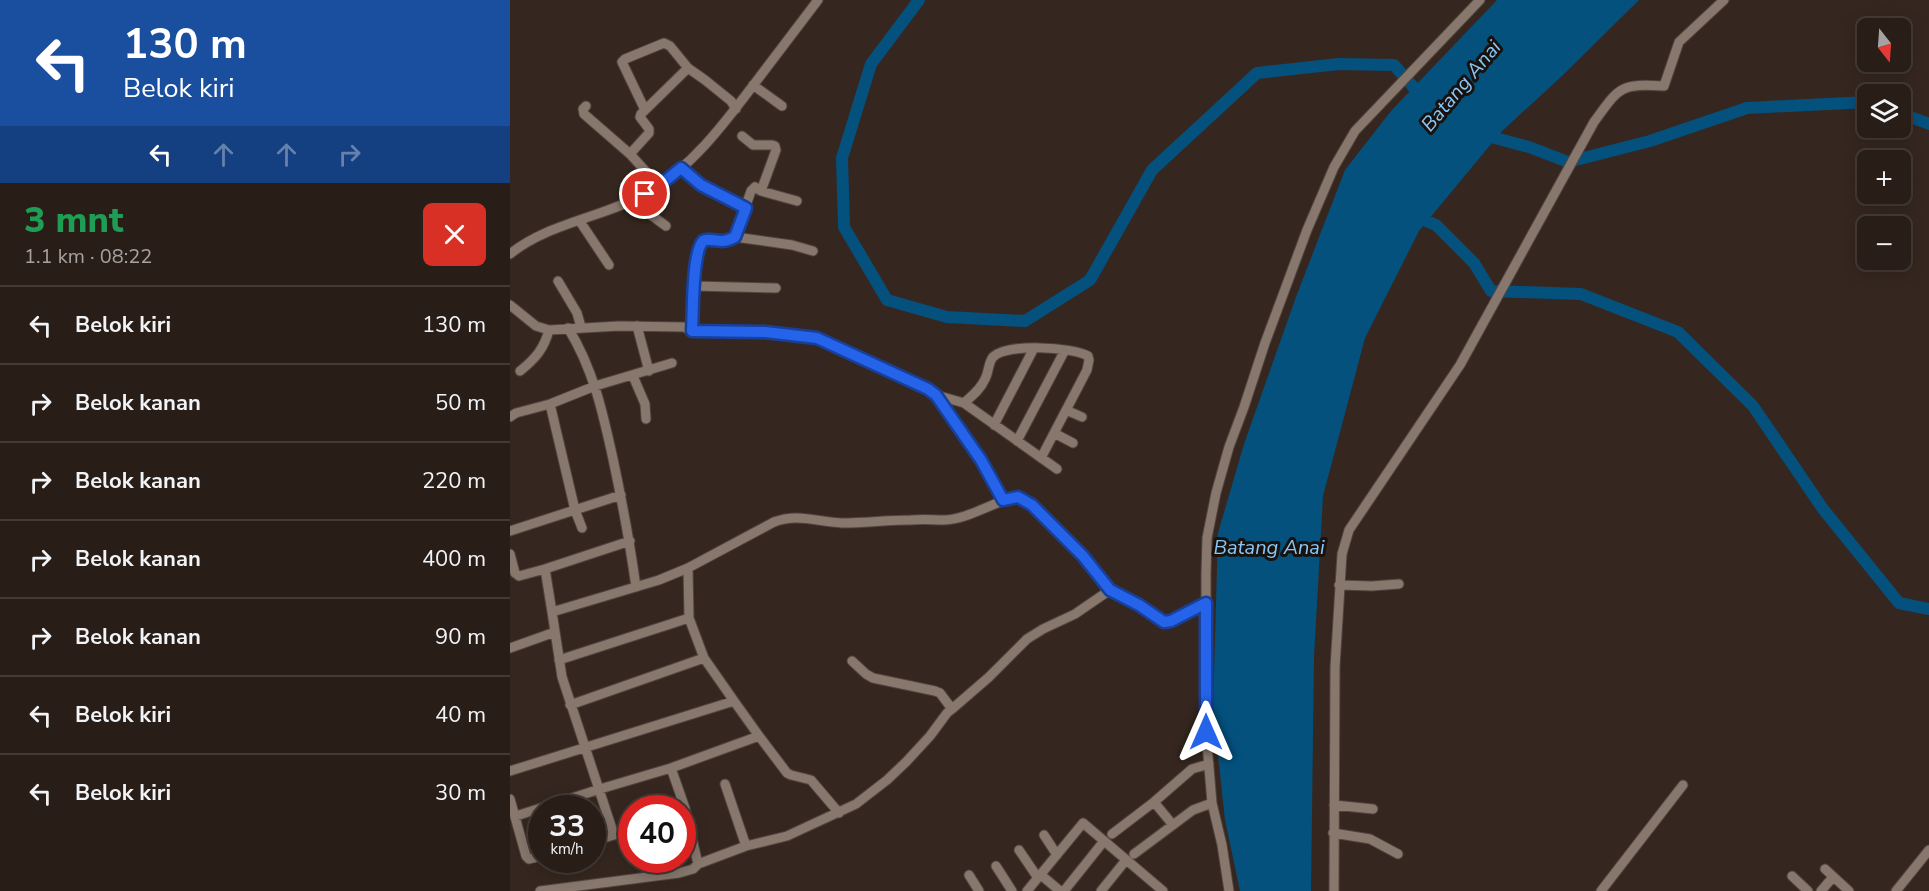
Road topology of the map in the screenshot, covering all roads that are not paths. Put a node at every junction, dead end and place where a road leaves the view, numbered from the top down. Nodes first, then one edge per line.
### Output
1 (818, 0) edge
2 (1480, 0) edge
3 (1724, 0) edge
4 (688, 68) junction
5 (753, 85) junction
6 (586, 106) dead end
7 (782, 106) dead end
8 (736, 109) junction
9 (645, 110) junction
10 (742, 136) dead end
11 (630, 154) junction
12 (681, 168) junction
13 (659, 186) junction
14 (761, 191) junction
15 (632, 201) junction
16 (797, 201) dead end
17 (746, 208) junction
18 (579, 220) junction
19 (666, 226) dead end
20 (735, 237) junction
21 (813, 251) dead end
22 (510, 254) edge
23 (609, 265) dead end
24 (558, 281) dead end
25 (693, 286) junction
26 (776, 288) dead end
27 (510, 305) edge
28 (637, 326) junction
29 (581, 327) junction
30 (568, 328) junction
31 (549, 330) junction
32 (692, 331) junction
33 (1034, 348) junction
34 (1065, 350) junction
35 (672, 363) dead end
36 (520, 371) dead end
37 (649, 371) junction
38 (633, 376) junction
39 (595, 386) junction
40 (936, 395) junction
41 (964, 403) junction
42 (550, 404) junction
43 (1066, 410) junction
44 (510, 417) edge
45 (1082, 417) dead end
46 (646, 419) dead end
47 (994, 425) junction
48 (1054, 433) junction
49 (1017, 441) junction
50 (1073, 443) dead end
51 (1041, 458) junction
52 (1057, 469) dead end
53 (621, 495) junction
54 (1003, 500) junction
55 (575, 510) junction
56 (582, 528) dead end
57 (510, 531) edge
58 (630, 541) junction
59 (510, 554) edge
60 (688, 568) junction
61 (546, 569) junction
62 (1399, 584) dead end
63 (1339, 585) junction
64 (636, 587) junction
65 (1110, 590) junction
66 (1206, 603) junction
67 (552, 612) junction
68 (689, 618) junction
69 (555, 632) junction
70 (510, 648) edge
71 (704, 658) junction
72 (559, 660) junction
73 (852, 661) dead end
74 (734, 701) junction
75 (570, 705) junction
76 (952, 709) junction
77 (759, 736) junction
78 (586, 747) junction
79 (1209, 764) junction
80 (671, 768) junction
81 (510, 771) edge
82 (725, 784) dead end
83 (1683, 785) dead end
84 (600, 789) junction
85 (680, 795) edge
86 (510, 799) edge
87 (1154, 802) junction
88 (1212, 803) junction
89 (1334, 805) junction
90 (1372, 809) dead end
91 (839, 813) junction
92 (516, 816) junction
93 (1173, 825) junction
94 (1333, 833) junction
95 (618, 834) edge
96 (1112, 834) dead end
97 (614, 835) junction
98 (1044, 835) dead end
99 (606, 838) edge
100 (1104, 842) junction
101 (746, 846) junction
102 (1019, 850) dead end
103 (1929, 850) edge
104 (1134, 854) dead end
105 (1398, 854) dead end
106 (1057, 855) junction
107 (696, 856) edge
108 (528, 858) edge
109 (1126, 860) junction
110 (698, 864) junction
111 (996, 866) dead end
112 (1825, 869) dead end
113 (969, 875) dead end
114 (1792, 876) dead end
115 (1039, 877) junction
116 (1833, 877) junction
117 (1162, 890) edge
118 (540, 891) edge
119 (979, 891) edge
120 (1012, 891) edge
121 (1027, 891) edge
122 (1062, 891) edge
123 (1101, 891) edge
124 (1229, 891) edge
125 (1334, 891) edge
126 (1601, 891) edge
127 (1808, 891) edge
128 (1821, 891) edge
129 (1849, 891) edge
130 (1896, 891) edge

1 - 5 street
2 - 66 street
3 - 63 street
4 - 8 street
4 - 9 street
4 - 9 street
5 - 7 street
5 - 8 street
6 - 11 street
8 - 12 street
9 - 11 street
10 - 14 street
11 - 13 street
12 - 13 street
12 - 17 street
13 - 15 street
14 - 16 street
14 - 17 street
15 - 18 street
15 - 19 street
17 - 20 street
18 - 22 street
18 - 23 street
20 - 21 street
20 - 25 street
24 - 29 street
25 - 26 street
25 - 32 street
27 - 31 street
28 - 29 street
28 - 32 street
28 - 37 street
29 - 30 street
30 - 31 street
30 - 39 street
31 - 36 street
32 - 40 street
33 - 34 street
33 - 41 street
33 - 47 street
34 - 43 street
34 - 49 street
35 - 37 street
37 - 38 street
38 - 39 street
38 - 46 street
39 - 42 street
39 - 53 street
40 - 41 street
40 - 54 street
41 - 47 street
42 - 44 street
42 - 55 street
43 - 45 street
43 - 48 street
47 - 49 street
48 - 50 street
48 - 51 street
49 - 51 street
51 - 52 street
53 - 55 street
53 - 58 street
54 - 60 street
54 - 65 street
55 - 56 street
55 - 57 street
58 - 61 street
58 - 64 street
59 - 61 street
60 - 64 street
60 - 68 street
61 - 67 street
62 - 63 street
63 - 89 street
64 - 67 street
65 - 66 street
65 - 76 street
66 - 79 street
67 - 69 street
68 - 71 street
68 - 72 street
69 - 70 street
69 - 72 street
71 - 74 street
71 - 75 street
72 - 75 street
73 - 76 street
74 - 77 street
74 - 78 street
75 - 78 street
76 - 91 street
77 - 80 street
77 - 91 street
78 - 81 street
78 - 84 street
79 - 87 street
79 - 88 street
80 - 84 street
80 - 85 street
82 - 101 street
83 - 126 street
84 - 92 street
84 - 97 street
86 - 92 street
87 - 93 street
87 - 96 street
88 - 93 street
88 - 124 street
89 - 90 street
89 - 94 street
91 - 101 street
92 - 108 street
93 - 104 street
94 - 105 street
94 - 125 street
95 - 97 street
97 - 99 street
98 - 106 street
100 - 106 street
100 - 109 street
100 - 122 street
101 - 110 street
102 - 115 street
103 - 130 street
106 - 115 street
107 - 110 street
109 - 117 street
109 - 123 street
110 - 118 street
111 - 120 street
112 - 116 street
113 - 119 street
114 - 127 street
115 - 121 street
115 - 122 street
116 - 128 street
116 - 129 street

